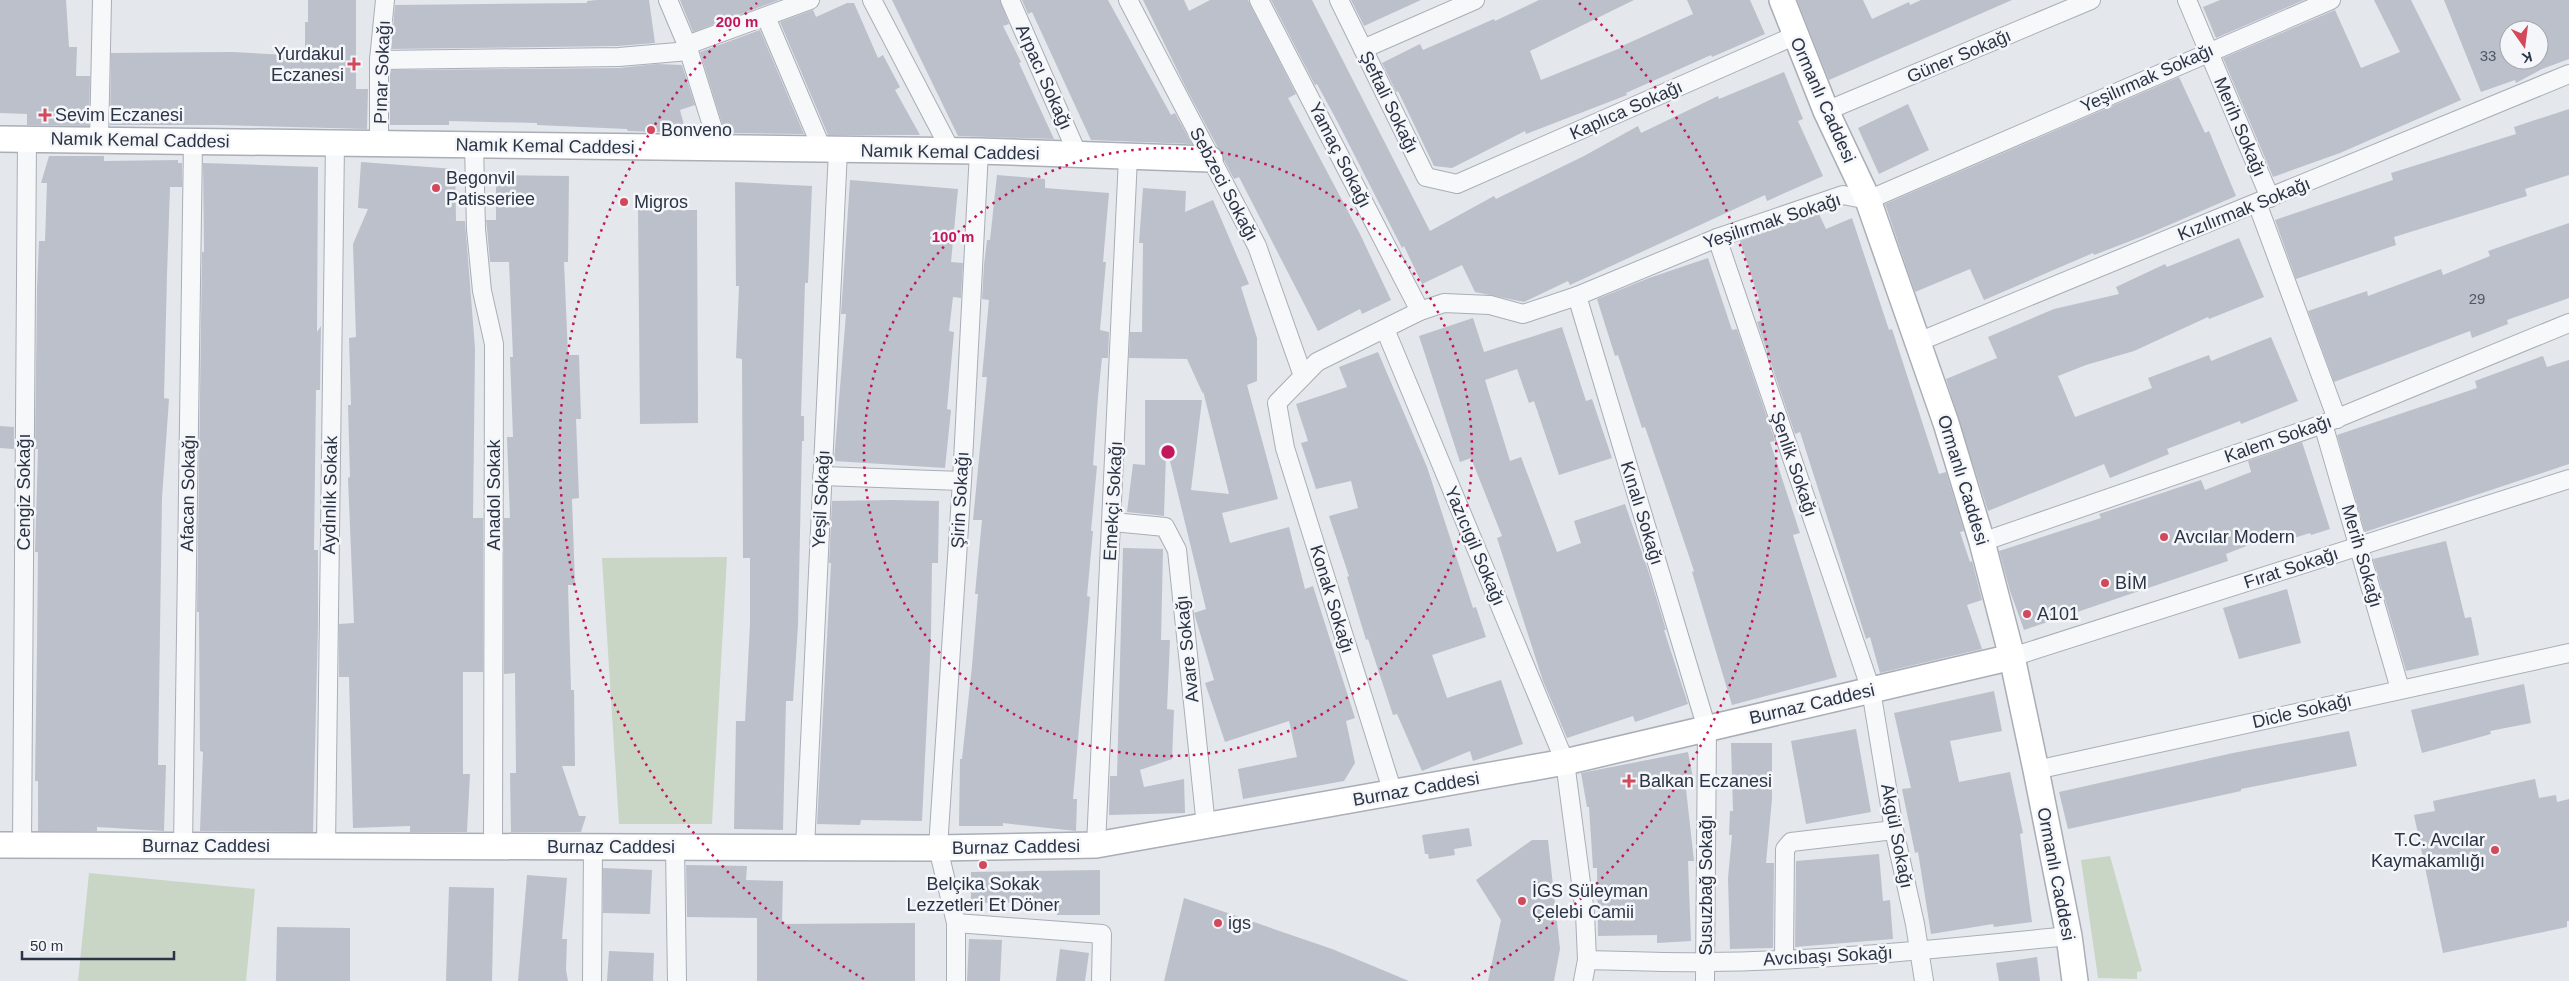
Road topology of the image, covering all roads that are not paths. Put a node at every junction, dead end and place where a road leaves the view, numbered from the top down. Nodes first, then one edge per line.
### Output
1 (102, 0) edge
2 (385, 0) edge
3 (668, 0) edge
4 (810, 0) edge
5 (872, 0) edge
6 (1010, 0) edge
7 (1128, 0) edge
8 (1259, 0) edge
9 (1339, 0) edge
10 (1475, 0) edge
11 (1782, 0) edge
12 (2091, 0) edge
13 (2187, 0) edge
14 (2331, 0) edge
15 (766, 17) junction
16 (1794, 36) junction
17 (688, 48) junction
18 (1363, 49) junction
19 (2208, 52) junction
20 (379, 60) junction
21 (2569, 74) edge
22 (1826, 111) junction
23 (0, 139) edge
24 (27, 139) junction
25 (99, 140) junction
26 (193, 141) junction
27 (335, 143) junction
28 (379, 143) junction
29 (474, 145) junction
30 (719, 148) junction
31 (830, 149) junction
32 (951, 151) junction
33 (979, 151) junction
34 (1078, 155) junction
35 (1128, 156) junction
36 (1210, 159) junction
37 (1457, 184) joint
38 (1868, 200) junction
39 (2264, 201) junction
40 (1717, 238) junction
41 (1576, 296) junction
42 (1420, 311) junction
43 (2569, 323) edge
44 (1385, 330) junction
45 (1918, 342) junction
46 (1303, 376) junction
47 (1277, 403) joint
48 (2330, 422) junction
49 (822, 476) junction
50 (2569, 479) edge
51 (962, 481) junction
52 (1113, 522) junction
53 (1982, 542) junction
54 (2360, 546) junction
55 (2569, 653) edge
56 (2012, 657) junction
57 (2400, 689) junction
58 (1871, 690) junction
59 (1707, 729) junction
60 (1565, 762) junction
61 (2036, 770) junction
62 (1393, 792) junction
63 (1206, 826) junction
64 (1894, 830) junction
65 (11, 845) edge
66 (1096, 845) junction
67 (183, 846) junction
68 (326, 846) junction
69 (493, 847) junction
70 (593, 847) junction
71 (675, 847) junction
72 (804, 848) junction
73 (938, 848) junction
74 (956, 923) junction
75 (2069, 936) junction
76 (1919, 951) junction
77 (1784, 958) junction
78 (1587, 960) junction
79 (1706, 962) junction
80 (592, 981) edge
81 (677, 981) edge
82 (956, 981) edge
83 (1102, 981) edge
84 (1583, 981) edge
85 (1706, 981) edge
86 (1924, 981) edge
87 (2074, 981) edge

1 - 25 street
2 - 20 street, Pınar Sokağı
3 - 17 street
4 - 15 street
5 - 32 street
6 - 34 street, Arpacı Sokağı
7 - 36 street, Sebzeci Sokağı
8 - 42 street, Yamaç Sokağı
9 - 18 street, Şeftali Sokağı
10 - 18 street
11 - 16 main road, Ormanlı Caddesi
12 - 22 street, Güner Sokağı
13 - 19 street, Merih Sokağı
14 - 19 street, Yeşilırmak Sokağı
15 - 17 street
15 - 31 street
16 - 22 main road, Ormanlı Caddesi
16 - 37 street, Kaplıca Sokağı
17 - 20 street
17 - 30 street
18 - 37 street, Şeftali Sokağı
19 - 38 street, Yeşilırmak Sokağı
19 - 39 street, Merih Sokağı
20 - 28 street, Pınar Sokağı
21 - 39 street, Kızılırmak Sokağı
22 - 38 main road, Ormanlı Caddesi
23 - 24 main road, Namık Kemal Caddesi
24 - 25 main road, Namık Kemal Caddesi
24 - 65 street, Cengiz Sokağı
25 - 26 main road, Namık Kemal Caddesi
26 - 27 main road, Namık Kemal Caddesi
26 - 67 street, Afacan Sokağı
27 - 28 main road, Namık Kemal Caddesi
27 - 68 street, Aydınlık Sokak
28 - 29 main road, Namık Kemal Caddesi
29 - 30 main road, Namık Kemal Caddesi
29 - 69 street, Anadol Sokak
30 - 31 main road, Namık Kemal Caddesi
31 - 32 main road, Namık Kemal Caddesi
31 - 49 street, Yeşil Sokağı
32 - 33 main road, Namık Kemal Caddesi
33 - 34 main road, Namık Kemal Caddesi
33 - 51 street, Şirin Sokağı
34 - 35 main road, Namık Kemal Caddesi
35 - 36 main road, Namık Kemal Caddesi
35 - 52 street, Emekçi Sokağı
36 - 46 street, Sebzeci Sokağı
38 - 40 street, Yeşilırmak Sokağı
38 - 45 main road, Ormanlı Caddesi
39 - 45 street, Kızılırmak Sokağı
39 - 48 street, Merih Sokağı
40 - 41 street, Yeşilırmak Sokağı
40 - 58 street, Şenlik Sokağı
41 - 42 street, Yeşilırmak Sokağı
41 - 59 street, Kınalı Sokağı
42 - 44 street, Yeşilırmak Sokağı
43 - 48 street, Kalem Sokağı
44 - 46 street, Yeşilırmak Sokağı
44 - 60 street, Yazıcıgil Sokağı
45 - 53 main road, Ormanlı Caddesi
46 - 47 street, Yeşilırmak Sokağı
47 - 62 street, Konak Sokağı
48 - 53 street, Kalem Sokağı
48 - 54 street, Merih Sokağı
49 - 51 street
49 - 72 street, Yeşil Sokağı
50 - 54 street, Fırat Sokağı
51 - 73 street, Şirin Sokağı
52 - 63 street, Avare Sokağı
52 - 66 street, Emekçi Sokağı
53 - 56 main road, Ormanlı Caddesi
54 - 56 street, Fırat Sokağı
54 - 57 street, Merih Sokağı
55 - 57 street, Dicle Sokağı
56 - 58 main road, Burnaz Caddesi
56 - 61 main road, Ormanlı Caddesi
57 - 61 street, Dicle Sokağı
58 - 59 main road, Burnaz Caddesi
58 - 64 street, Akgül Sokağı
59 - 60 main road, Burnaz Caddesi
59 - 79 street, Susuzbağ Sokağı
60 - 62 main road, Burnaz Caddesi
60 - 78 street, Yazıcıgil Sokağı
61 - 75 main road, Ormanlı Caddesi
62 - 63 main road, Burnaz Caddesi
63 - 66 main road, Burnaz Caddesi
64 - 76 street, Akgül Sokağı
64 - 77 street
65 - 67 main road, Burnaz Caddesi
66 - 73 main road, Burnaz Caddesi
67 - 68 main road, Burnaz Caddesi
68 - 69 main road, Burnaz Caddesi
69 - 70 main road, Burnaz Caddesi
70 - 71 main road, Burnaz Caddesi
70 - 80 street
71 - 72 main road, Burnaz Caddesi
71 - 81 street
72 - 73 main road, Burnaz Caddesi
73 - 74 street, Şirin Sokağı
74 - 82 street, Şirin Sokağı
74 - 83 street
75 - 76 street, Avcıbaşı Sokağı
75 - 87 main road, Ormanlı Caddesi
76 - 77 street, Avcıbaşı Sokağı
76 - 86 street, Akgül Sokağı
77 - 79 street, Avcıbaşı Sokağı
78 - 79 street, Avcıbaşı Sokağı
78 - 84 street, Yazıcıgil Sokağı
79 - 85 street, Susuzbağ Sokağı

